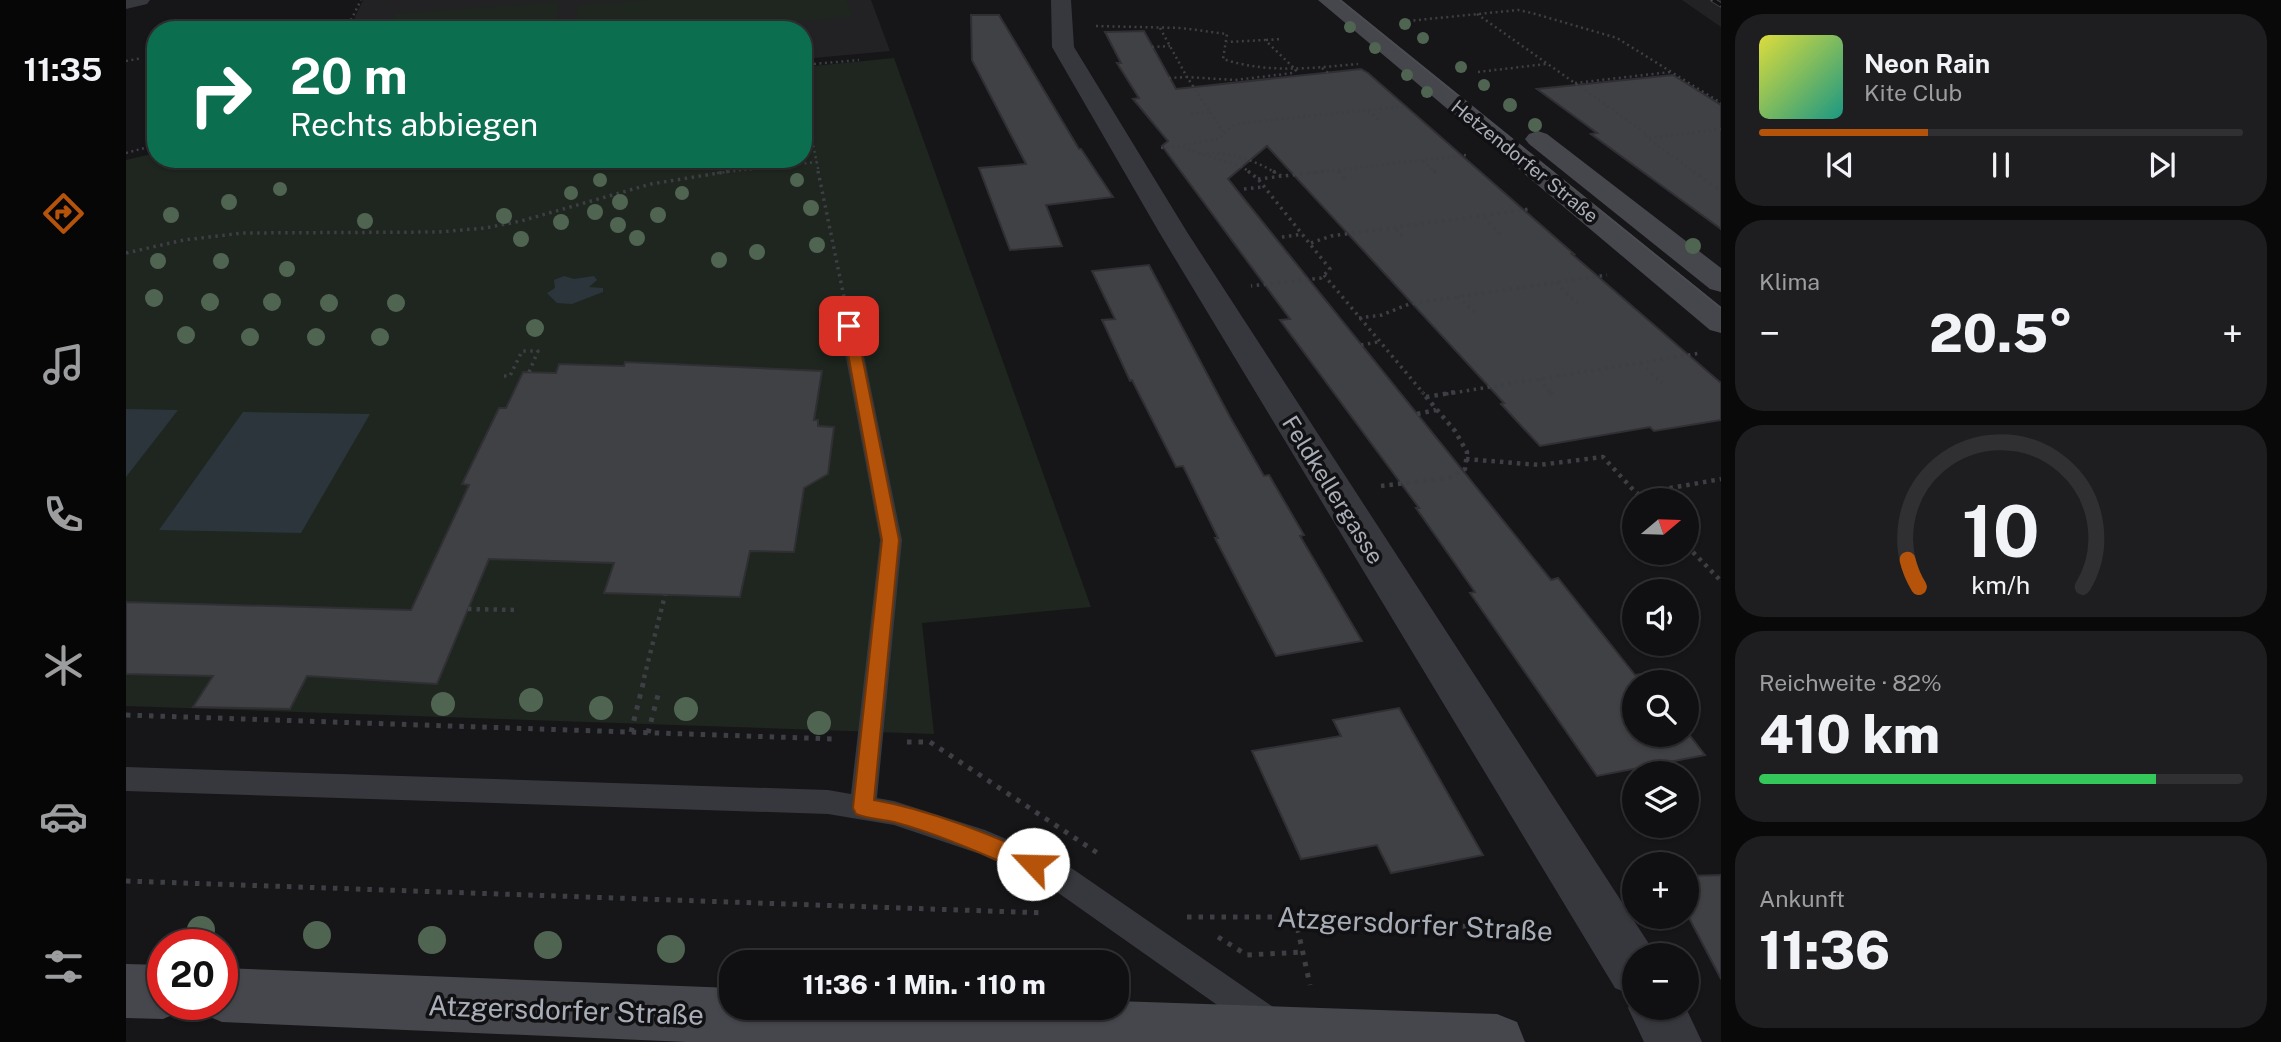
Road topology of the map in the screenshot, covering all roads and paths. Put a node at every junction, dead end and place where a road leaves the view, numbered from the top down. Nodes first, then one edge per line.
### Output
1 (140, 0) edge
2 (360, 0) edge
3 (1328, 0) edge
4 (1358, 0) edge
5 (126, 3) edge
6 (1062, 13) edge
7 (1476, 14) junction
8 (350, 21) edge
9 (1408, 21) dead end
10 (1159, 27) junction
11 (1281, 39) dead end
12 (1265, 40) junction
13 (1227, 42) junction
14 (1170, 46) junction
15 (1152, 47) dead end
16 (142, 58) dead end
17 (859, 60) dead end
18 (126, 61) edge
19 (1363, 63) dead end
20 (812, 64) edge
21 (1547, 64) junction
22 (1322, 68) junction
23 (1296, 70) junction
24 (1478, 72) dead end
25 (1671, 72) junction
26 (1332, 76) dead end
27 (1187, 77) junction
28 (1169, 78) dead end
29 (1574, 83) junction
30 (1721, 103) edge
31 (1407, 106) dead end
32 (1498, 108) dead end
33 (1367, 110) junction
34 (1209, 112) junction
35 (1191, 114) dead end
36 (1289, 118) junction
37 (1381, 122) dead end
38 (1519, 125) dead end
39 (1295, 126) dead end
40 (1721, 129) edge
41 (1225, 134) junction
42 (1647, 138) junction
43 (812, 139) edge
44 (1177, 146) junction
45 (147, 147) edge
46 (1125, 152) junction
47 (126, 153) edge
48 (1198, 153) junction
49 (1464, 155) dead end
50 (1422, 160) junction
51 (817, 162) junction
52 (812, 163) edge
53 (764, 168) edge
54 (1338, 170) junction
55 (1436, 173) dead end
56 (1282, 177) junction
57 (1258, 179) junction
58 (1345, 179) dead end
59 (1264, 187) junction
60 (1244, 189) dead end
61 (1721, 191) edge
62 (1533, 209) dead end
63 (1483, 216) junction
64 (1396, 229) junction
65 (1500, 233) dead end
66 (1304, 234) junction
67 (1282, 237) dead end
68 (1404, 238) dead end
69 (1311, 243) junction
70 (126, 253) edge
71 (1324, 275) junction
72 (1612, 275) dead end
73 (1556, 283) junction
74 (1721, 283) edge
75 (1210, 290) junction
76 (1457, 297) junction
77 (1577, 303) dead end
78 (1475, 312) dead end
79 (1359, 318) junction
80 (1721, 323) edge
81 (849, 326) joint
82 (1379, 342) junction
83 (1361, 345) dead end
84 (1697, 353) dead end
85 (1641, 362) junction
86 (529, 372) dead end
87 (504, 376) dead end
88 (1538, 379) junction
89 (1662, 383) dead end
90 (1553, 395) dead end
91 (1425, 397) junction
92 (1437, 410) junction
93 (1417, 414) dead end
94 (1466, 459) junction
95 (1721, 479) edge
96 (1631, 488) edge
97 (1671, 488) edge
98 (1334, 491) junction
99 (1699, 558) edge
100 (1720, 580) edge
101 (665, 595) dead end
102 (468, 609) dead end
103 (519, 610) dead end
104 (659, 691) dead end
105 (631, 733) dead end
106 (648, 733) dead end
107 (126, 779) edge
108 (863, 808) junction
109 (126, 881) edge
110 (1056, 914) dead end
111 (1176, 917) dead end
112 (1296, 917) junction
113 (1556, 931) dead end
114 (1622, 950) edge
115 (126, 991) edge
116 (147, 992) edge
117 (238, 996) edge
118 (1662, 1020) edge
119 (1302, 1036) junction
120 (1497, 1042) edge
121 (1674, 1042) edge

1 - 5 street
2 - 8 path
3 - 80 main road, Hetzendorfer Straße
4 - 32 main road, Hetzendorfer Straße
6 - 10 path
6 - 46 street, Feldkellergasse
7 - 9 path
7 - 21 path
7 - 25 path
10 - 13 path
10 - 14 path
11 - 12 path
12 - 13 path
12 - 23 path
13 - 23 path
14 - 15 path
14 - 27 path
16 - 18 path
17 - 20 path
19 - 22 path
21 - 24 path
21 - 29 path
22 - 23 path
22 - 26 path
23 - 27 path
25 - 29 path
25 - 30 path
27 - 28 path
27 - 34 path
29 - 42 path
31 - 33 path
33 - 36 path
33 - 37 path
34 - 35 path
34 - 41 path
36 - 39 path
36 - 41 path
38 - 74 main road, Hetzendorfer Straße
40 - 42 path
41 - 44 path
42 - 61 path
43 - 51 path
44 - 46 path
44 - 48 path
45 - 47 path
46 - 75 street, Feldkellergasse
48 - 56 path
48 - 57 path
49 - 50 path
50 - 54 path
50 - 55 path
51 - 52 path
51 - 81 path
53 - 70 path
54 - 56 path
54 - 58 path
56 - 57 path
57 - 59 path
59 - 60 path
59 - 66 path
62 - 63 path
63 - 64 path
63 - 65 path
64 - 68 path
64 - 69 path
66 - 67 path
66 - 69 path
69 - 71 path
71 - 75 path
71 - 79 path
72 - 73 path
73 - 76 path
73 - 77 path
75 - 98 street, Feldkellergasse
76 - 78 path
76 - 79 path
79 - 82 path
81 - 108 lane
82 - 83 path
82 - 91 path
84 - 85 path
85 - 88 path
85 - 89 path
86 - 87 path
88 - 90 path
88 - 91 path
91 - 92 path
92 - 93 path
92 - 94 path
94 - 96 path
94 - 98 path
95 - 97 path
98 - 114 street, Feldkellergasse
99 - 100 path
101 - 105 path
102 - 103 path
104 - 106 path
107 - 108 lane
108 - 119 lane
109 - 110 path
111 - 112 path, Atzgersdorfer Straße
112 - 113 path, Atzgersdorfer Straße
112 - 119 path
115 - 116 main road
117 - 119 main road, Atzgersdorfer Straße
118 - 121 street
119 - 120 main road, Atzgersdorfer Straße

